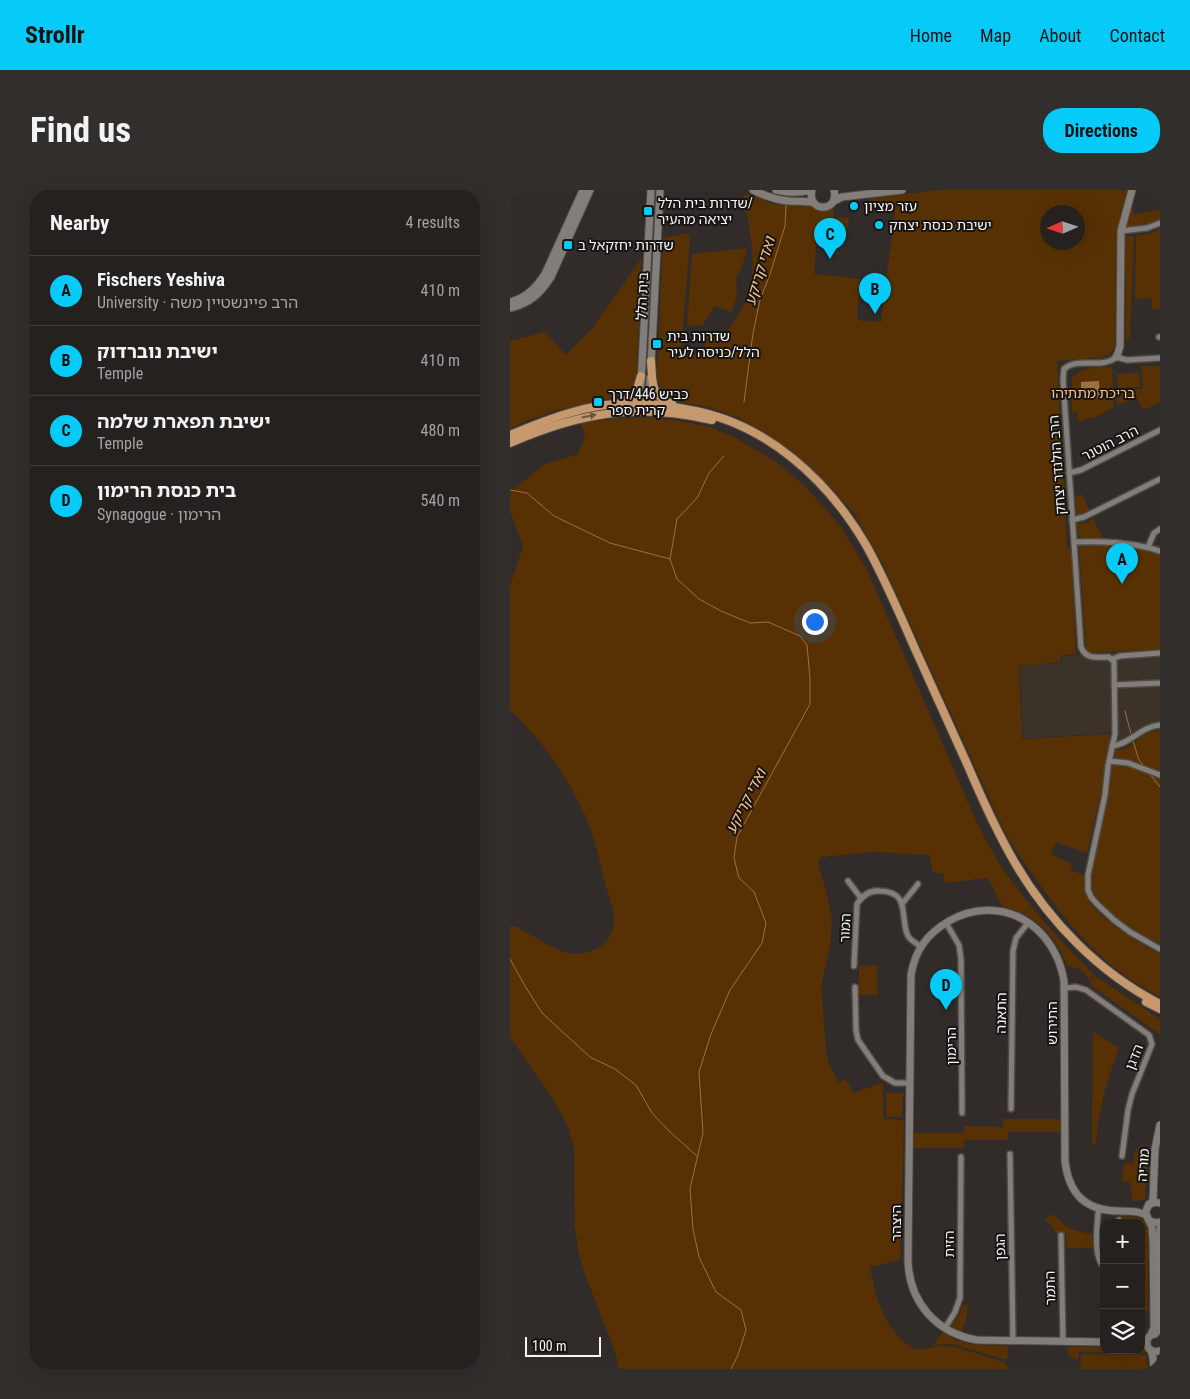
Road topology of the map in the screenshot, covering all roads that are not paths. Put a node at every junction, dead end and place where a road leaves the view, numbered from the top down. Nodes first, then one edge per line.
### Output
1 (583, 190) edge
2 (590, 190) edge
3 (652, 190) edge
4 (660, 190) edge
5 (754, 190) edge
6 (776, 190) edge
7 (812, 190) edge
8 (834, 190) edge
9 (902, 190) edge
10 (1132, 190) edge
11 (834, 201) junction
12 (814, 203) junction
13 (574, 218) junction
14 (1160, 223) edge
15 (1121, 231) junction
16 (510, 302) edge
17 (510, 308) edge
18 (1116, 357) junction
19 (1160, 358) edge
20 (651, 361) junction
21 (641, 376) junction
22 (618, 403) junction
23 (640, 403) junction
24 (649, 404) junction
25 (680, 408) junction
26 (644, 411) junction
27 (1160, 430) edge
28 (510, 436) edge
29 (510, 443) edge
30 (1069, 473) junction
31 (1160, 479) edge
32 (1072, 520) junction
33 (1160, 529) edge
34 (1074, 542) junction
35 (1148, 548) junction
36 (1160, 551) edge
37 (1160, 653) edge
38 (1112, 660) junction
39 (1160, 683) edge
40 (1114, 685) junction
41 (1160, 725) edge
42 (1112, 746) junction
43 (1109, 762) junction
44 (1160, 775) edge
45 (848, 881) dead end
46 (918, 884) dead end
47 (861, 898) junction
48 (902, 904) junction
49 (1028, 922) junction
50 (946, 923) junction
51 (920, 946) junction
52 (1160, 950) edge
53 (854, 966) dead end
54 (855, 987) dead end
55 (1064, 988) junction
56 (1160, 1004) edge
57 (1160, 1010) edge
58 (910, 1083) junction
59 (1011, 1109) dead end
60 (962, 1113) dead end
61 (1160, 1125) edge
62 (1010, 1154) dead end
63 (961, 1156) dead end
64 (1122, 1156) dead end
65 (1160, 1203) edge
66 (1148, 1206) junction
67 (1100, 1209) junction
68 (1132, 1211) junction
69 (1147, 1217) junction
70 (1160, 1222) edge
71 (1160, 1229) edge
72 (1061, 1235) dead end
73 (1101, 1264) edge
74 (945, 1328) junction
75 (1160, 1331) edge
76 (1150, 1335) junction
77 (1160, 1335) edge
78 (1145, 1339) edge
79 (1013, 1340) junction
80 (1063, 1341) junction
81 (1100, 1342) edge
82 (1145, 1345) edge
83 (1150, 1349) junction
84 (1160, 1351) edge
85 (1154, 1369) edge

1 - 13 street
2 - 13 street
3 - 21 street, בית הלל
4 - 20 street, בית הלל
5 - 12 street
6 - 7 street
7 - 12 street
8 - 11 street
9 - 11 street
10 - 15 street
11 - 12 street
13 - 16 street
13 - 17 street
14 - 15 street
15 - 18 street
18 - 19 street
18 - 30 street, הרב הולנדר יצחק
20 - 24 street, בית הלל
20 - 25 main road
21 - 22 main road
21 - 23 street, בית הלל
22 - 23 main road
22 - 28 main road
23 - 24 main road
23 - 26 street
24 - 25 main road
24 - 26 street
25 - 56 main road
29 -> 26 main road
26 - 57 main road
27 - 30 street, הרב הוטנר
30 - 32 street, הרב הולנדר יצחק
31 - 32 street
32 - 34 street, הרב הולנדר יצחק
33 - 35 street
34 - 35 street
34 - 38 street, הרב הולנדר יצחק
35 - 36 street
37 - 38 street
38 - 40 street
39 - 40 street
40 - 42 street
41 - 42 street
42 - 43 street
43 - 44 street
43 - 52 street
45 - 47 street
46 - 48 street
47 - 48 street, המור
47 - 53 street, המור
48 - 51 street
49 - 50 street, התירוש
49 - 55 street, התירוש
49 - 59 street, התאנה
50 - 51 street, התירוש
50 - 60 street, הרימון
51 - 58 street, היצהר
54 - 58 street
55 - 64 street, הדגן
55 - 67 street, התירוש
58 - 74 street, היצהר
61 - 66 street, מוריה
62 - 79 street, הגפן
63 - 74 street, הזית
65 - 66 street, התירוש
66 - 68 street, התירוש
66 - 69 street, מוריה
67 - 68 street, התירוש
67 - 73 street
68 - 69 street, התירוש
69 - 70 street, התירוש
69 - 76 street
71 - 75 street
72 - 80 street, התמר
74 - 79 street, היצהר
76 - 77 street
76 - 78 street
76 - 83 street
79 - 80 street, היצהר
80 - 81 street, היצהר
82 - 83 street
83 - 84 street
83 - 85 street

